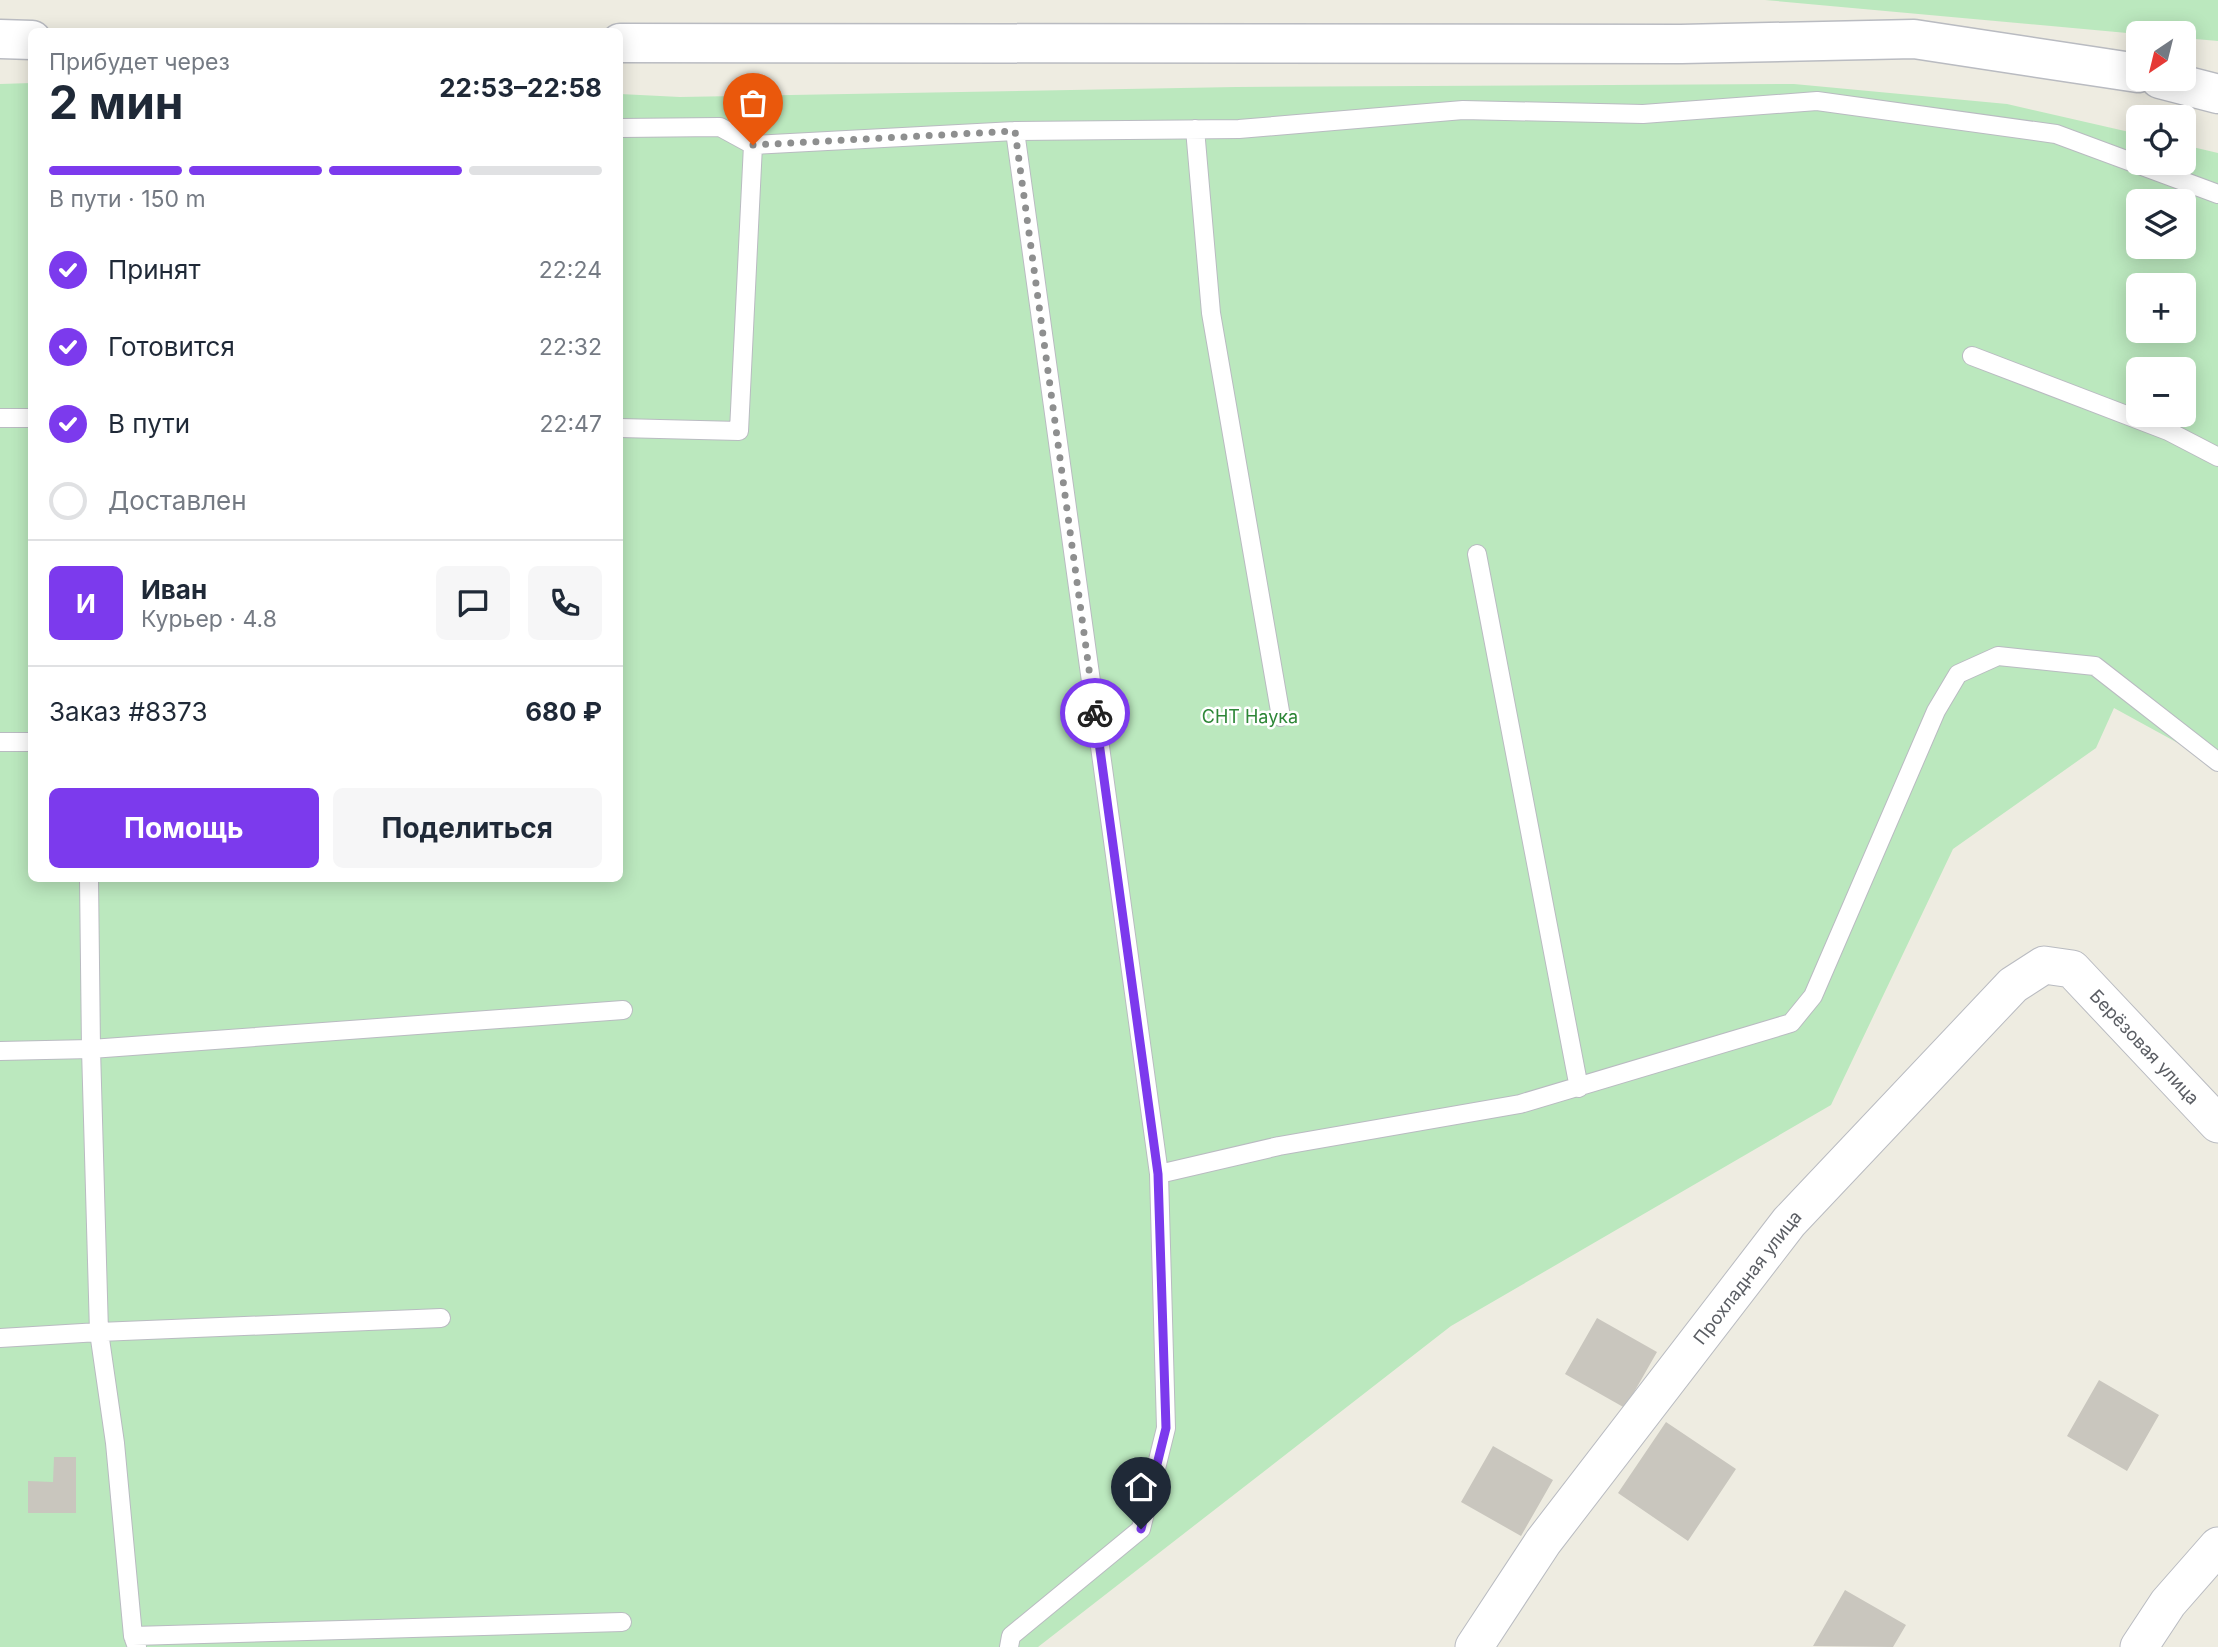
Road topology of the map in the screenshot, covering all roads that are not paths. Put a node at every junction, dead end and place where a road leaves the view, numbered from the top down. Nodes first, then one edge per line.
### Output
1 (0, 39) edge
2 (28, 40) edge
3 (623, 44) edge
4 (2126, 71) edge
5 (2196, 88) edge
6 (2218, 94) edge
7 (623, 128) edge
8 (1195, 129) junction
9 (1015, 131) junction
10 (753, 145) junction
11 (2218, 194) edge
12 (1972, 356) dead end
13 (0, 418) edge
14 (28, 418) edge
15 (623, 428) edge
16 (2218, 457) edge
17 (1478, 554) dead end
18 (1281, 717) dead end
19 (0, 742) edge
20 (28, 742) edge
21 (2218, 762) edge
22 (89, 882) edge
23 (2072, 969) joint
24 (623, 1010) dead end
25 (91, 1049) junction
26 (0, 1051) edge
27 (1579, 1088) junction
28 (2218, 1124) edge
29 (1158, 1174) junction
30 (441, 1318) dead end
31 (99, 1332) junction
32 (0, 1338) edge
33 (2218, 1546) edge
34 (622, 1622) dead end
35 (135, 1642) edge
36 (1009, 1647) edge
37 (1474, 1647) edge
38 (2139, 1647) edge

1 - 2 street
3 - 4 street
5 - 6 street
7 - 10 lane
8 - 9 lane
8 - 11 lane
8 - 18 lane
9 - 10 lane
9 - 29 lane
10 - 15 lane
12 - 16 lane
13 - 14 lane
17 - 27 lane
19 - 20 lane
21 - 27 lane
22 - 25 lane
23 - 28 street, Берёзовая улица
23 - 37 street, Прохладная улица
24 - 25 lane
25 - 26 lane
25 - 31 lane
27 - 29 lane
29 - 36 lane
30 - 31 lane
31 - 32 lane
31 - 35 lane
33 - 38 street
34 - 35 lane

